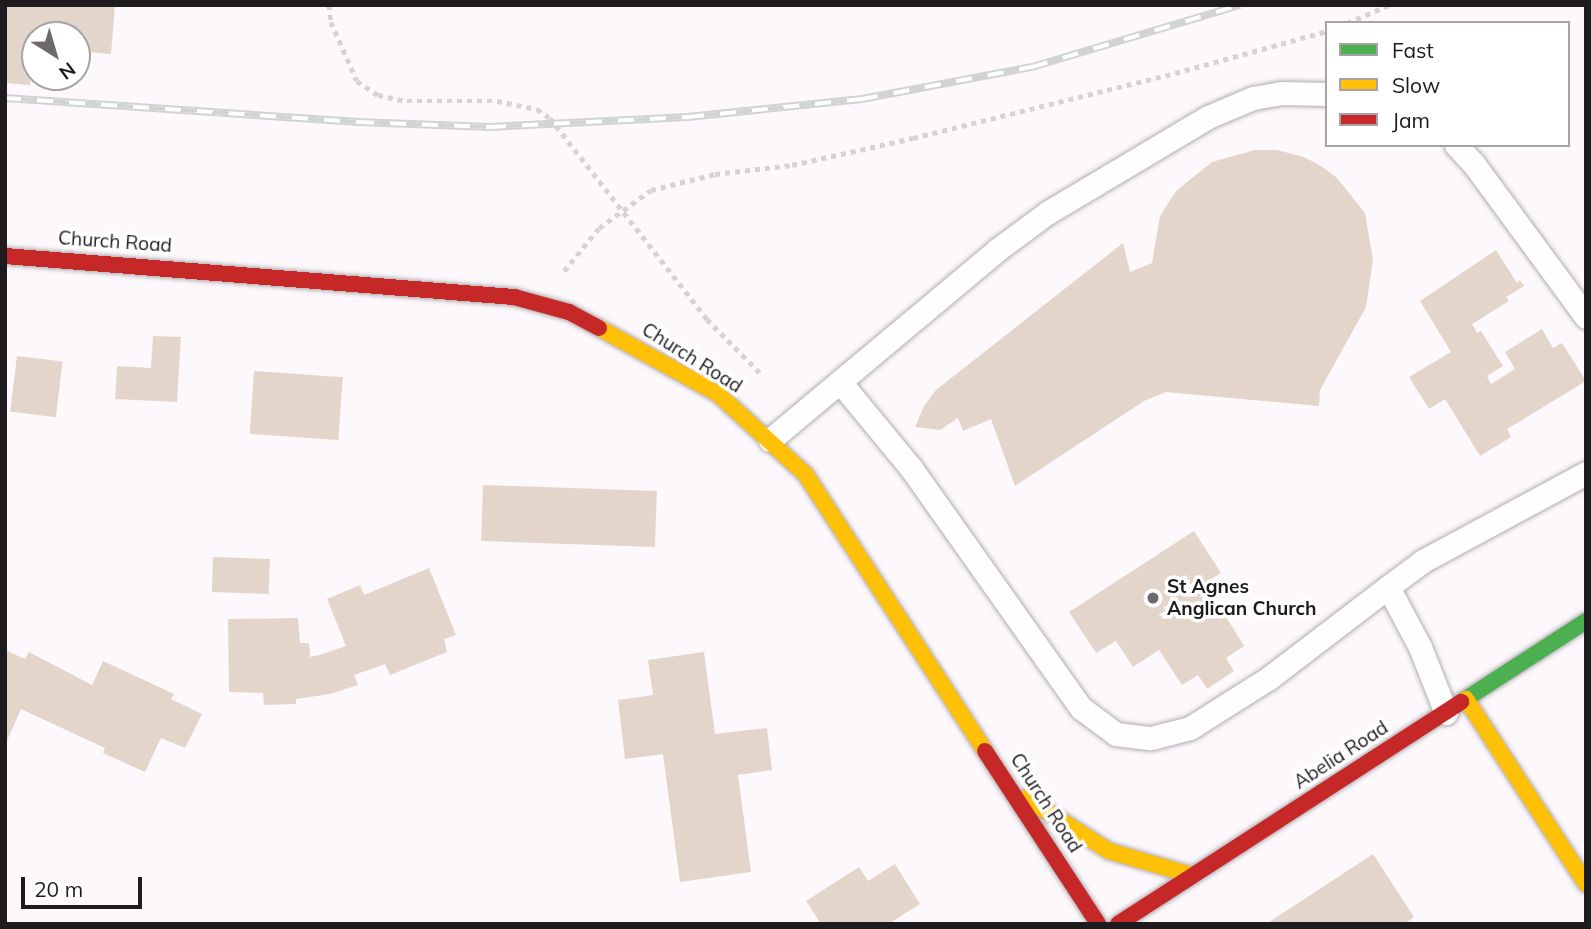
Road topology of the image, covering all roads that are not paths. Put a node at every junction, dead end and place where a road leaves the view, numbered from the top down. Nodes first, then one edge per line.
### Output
1 (1325, 94) edge
2 (1458, 147) edge
3 (5, 256) edge
4 (1586, 317) edge
5 (840, 382) junction
6 (770, 440) junction
7 (1586, 473) edge
8 (1388, 587) junction
9 (1586, 621) edge
10 (1466, 699) junction
11 (1446, 713) junction
12 (1011, 786) junction
13 (1191, 875) junction
14 (1586, 884) edge
15 (1098, 924) edge
16 (1118, 924) edge

1 - 5 lane
2 - 4 lane
3 - 6 main road, Church Road
5 - 6 lane
5 - 8 lane
6 - 12 main road, Church Road
7 - 8 lane
8 - 11 lane
9 - 10 main road, Abelia Road
10 - 11 main road, Abelia Road
10 - 14 main road
11 - 13 main road, Abelia Road
12 - 13 main road
12 - 15 main road, Church Road
13 - 16 main road, Abelia Road

